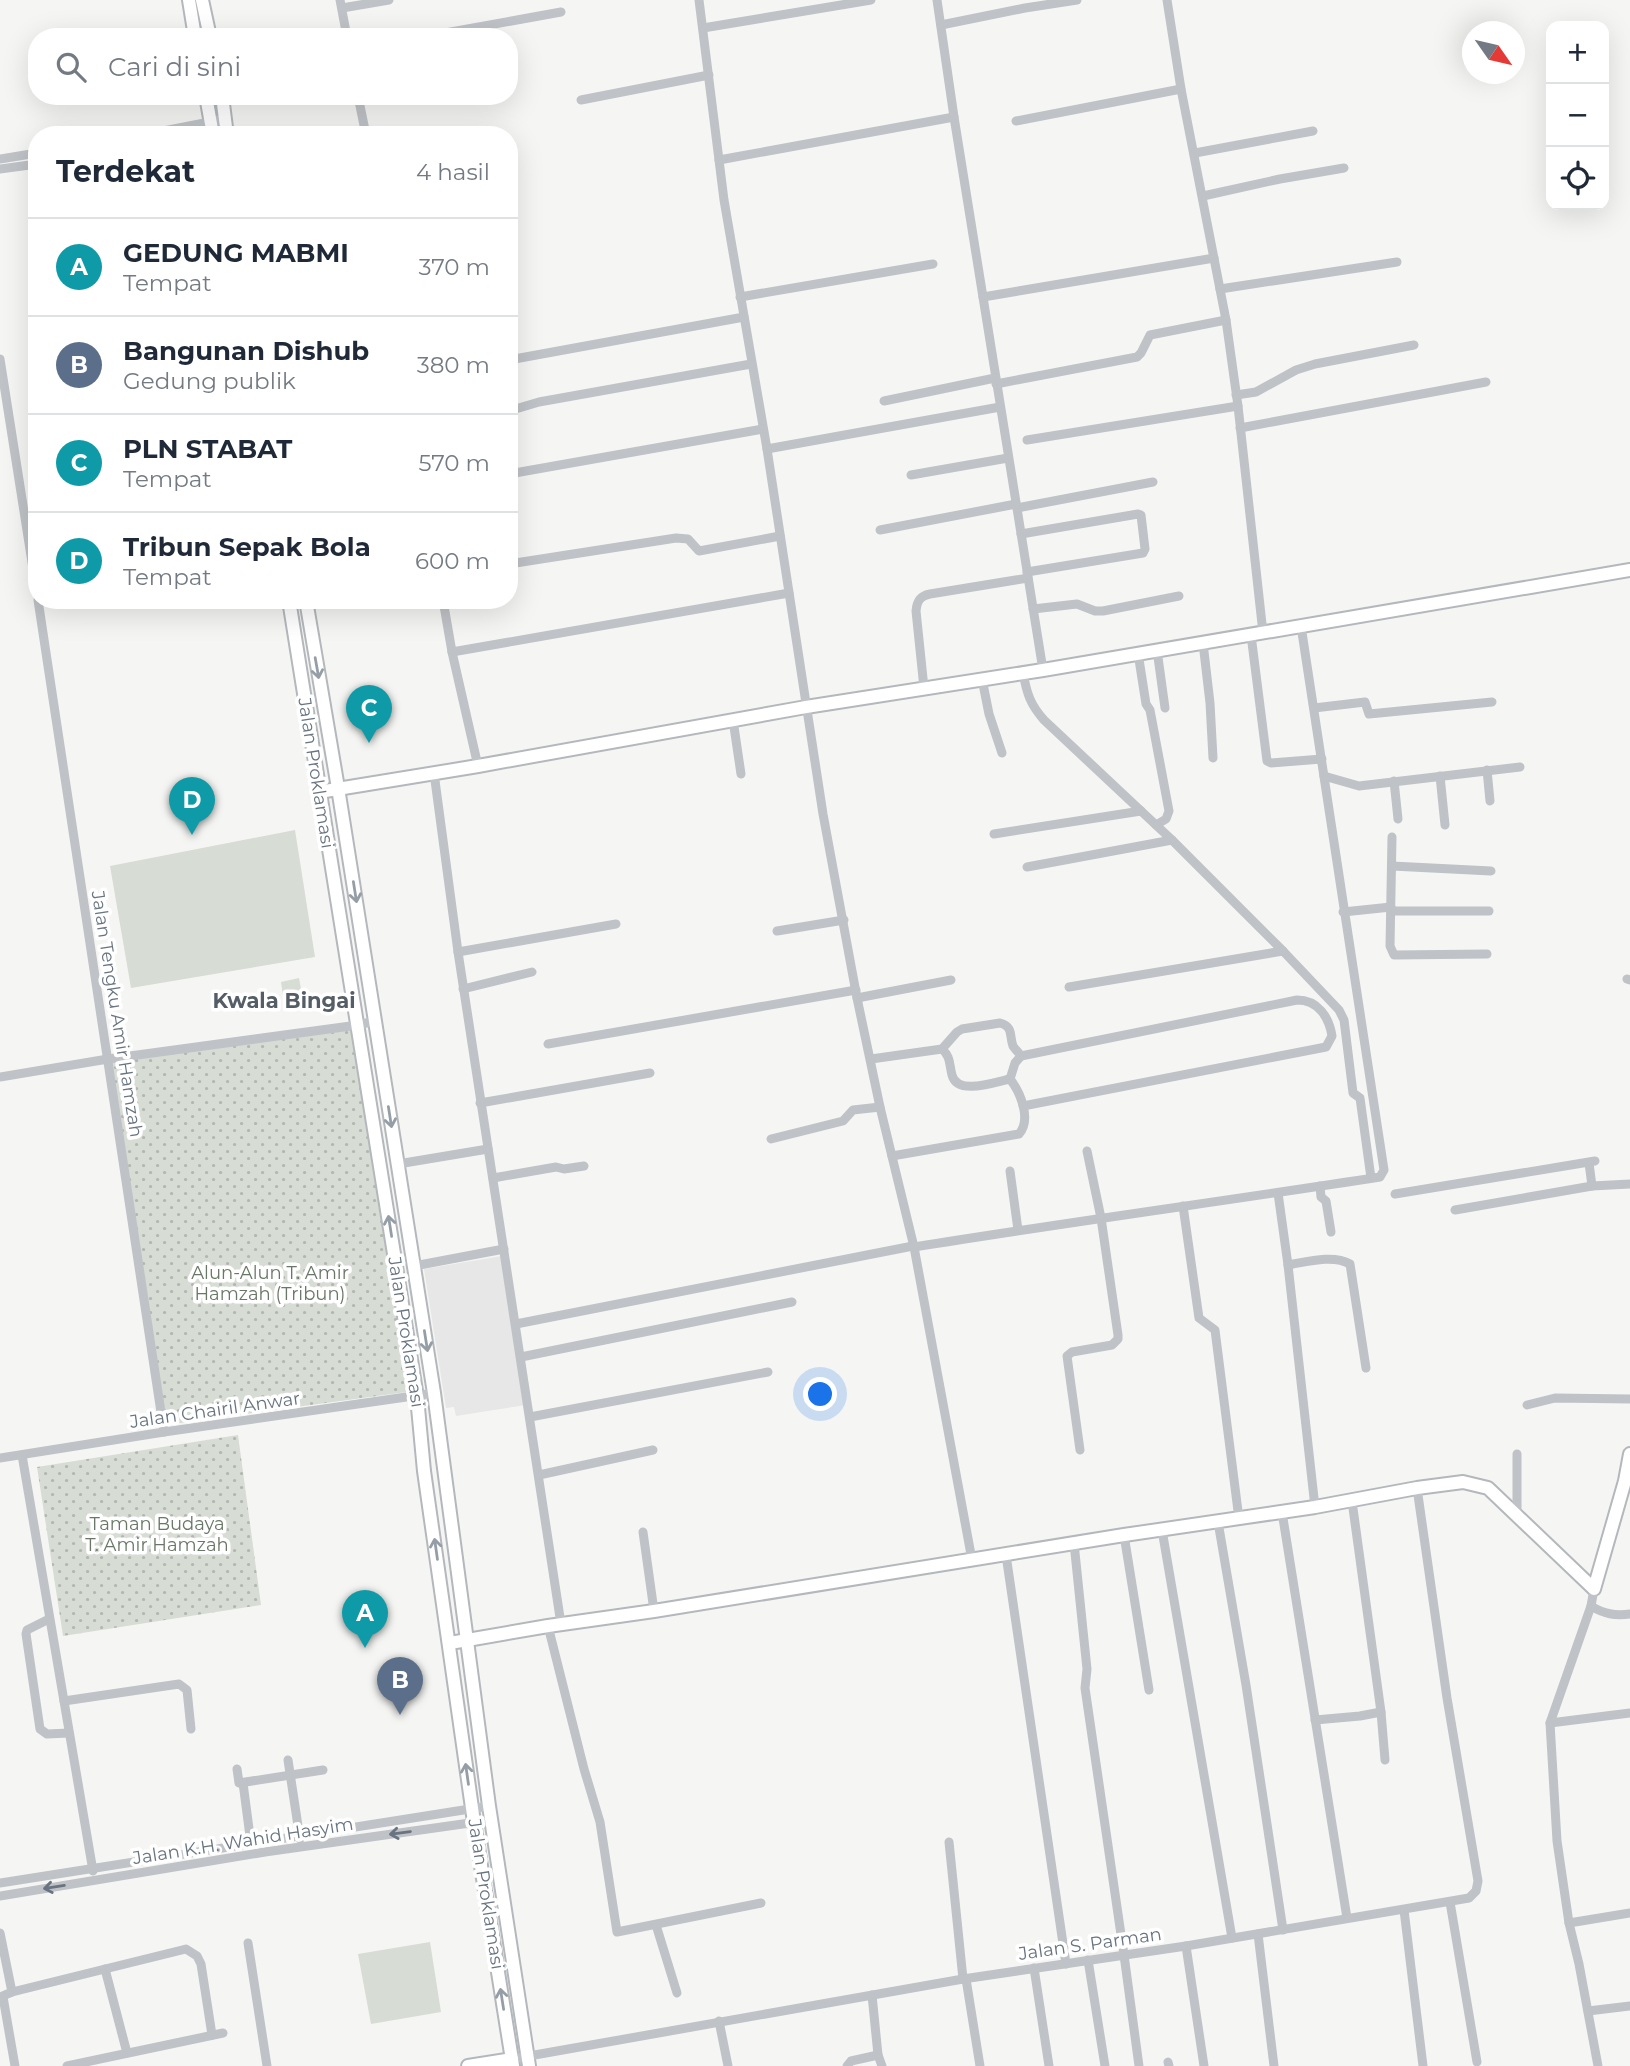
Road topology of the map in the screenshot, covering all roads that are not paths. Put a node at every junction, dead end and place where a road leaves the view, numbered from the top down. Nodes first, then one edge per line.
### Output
1 (189, 0) edge
2 (202, 0) edge
3 (390, 0) edge
4 (699, 0) edge
5 (871, 0) edge
6 (937, 0) edge
7 (1077, 0) edge
8 (1167, 0) edge
9 (341, 4) edge
10 (561, 12) dead end
11 (941, 25) junction
12 (194, 28) edge
13 (208, 28) edge
14 (345, 28) edge
15 (473, 28) edge
16 (703, 28) junction
17 (709, 75) junction
18 (1181, 89) junction
19 (581, 100) dead end
20 (208, 105) edge
21 (223, 105) edge
22 (360, 105) edge
23 (954, 117) junction
24 (225, 120) junction
25 (1016, 121) dead end
26 (211, 126) edge
27 (216, 126) edge
28 (226, 126) edge
29 (364, 126) edge
30 (1313, 131) dead end
31 (1195, 153) junction
32 (28, 154) edge
33 (0, 159) edge
34 (719, 160) junction
35 (28, 165) edge
36 (0, 169) edge
37 (1343, 169) dead end
38 (1203, 196) junction
39 (1214, 257) junction
40 (1396, 262) dead end
41 (933, 264) dead end
42 (1220, 289) junction
43 (740, 297) junction
44 (983, 297) junction
45 (744, 317) junction
46 (1226, 320) junction
47 (1414, 345) dead end
48 (518, 358) edge
49 (0, 359) edge
50 (751, 364) junction
51 (991, 381) junction
52 (1486, 382) dead end
53 (1236, 395) junction
54 (884, 401) dead end
55 (1238, 406) junction
56 (518, 408) edge
57 (993, 409) junction
58 (1240, 428) junction
59 (763, 429) junction
60 (1027, 440) dead end
61 (767, 449) junction
62 (1002, 459) junction
63 (518, 472) edge
64 (911, 475) dead end
65 (1153, 482) dead end
66 (1011, 506) junction
67 (880, 530) dead end
68 (1021, 534) junction
69 (780, 536) junction
70 (28, 537) edge
71 (518, 563) edge
72 (1630, 570) edge
73 (1027, 575) junction
74 (789, 593) junction
75 (1180, 596) dead end
76 (39, 609) edge
77 (290, 609) edge
78 (308, 609) edge
79 (445, 609) edge
80 (1033, 609) junction
81 (1301, 626) junction
82 (1257, 634) junction
83 (1203, 643) junction
84 (1157, 650) junction
85 (452, 652) junction
86 (1138, 653) junction
87 (1043, 670) junction
88 (1023, 673) junction
89 (982, 679) junction
90 (923, 688) junction
91 (1492, 702) dead end
92 (806, 707) junction
93 (1165, 708) dead end
94 (1314, 708) junction
95 (733, 720) junction
96 (1002, 752) dead end
97 (1213, 758) dead end
98 (1322, 760) junction
99 (478, 766) junction
100 (1520, 767) dead end
101 (1488, 770) junction
102 (434, 773) junction
103 (741, 774) dead end
104 (1324, 776) junction
105 (1440, 776) junction
106 (1394, 781) junction
107 (338, 788) junction
108 (319, 792) junction
109 (1490, 801) dead end
110 (1141, 811) junction
111 (1398, 819) dead end
112 (1160, 823) junction
113 (1445, 825) dead end
114 (995, 834) dead end
115 (1392, 837) dead end
116 (1172, 840) junction
117 (1391, 866) junction
118 (1027, 867) dead end
119 (1491, 871) dead end
120 (1391, 909) junction
121 (1489, 911) dead end
122 (1343, 912) junction
123 (844, 919) junction
124 (616, 924) dead end
125 (777, 931) dead end
126 (1283, 951) junction
127 (458, 952) junction
128 (1487, 954) dead end
129 (532, 972) dead end
130 (951, 980) dead end
131 (1069, 987) dead end
132 (463, 989) junction
133 (857, 994) junction
134 (375, 1021) junction
135 (358, 1025) junction
136 (548, 1044) dead end
137 (942, 1049) junction
138 (1021, 1055) junction
139 (108, 1059) junction
140 (871, 1059) junction
141 (650, 1073) dead end
142 (0, 1077) edge
143 (1010, 1079) junction
144 (480, 1103) junction
145 (1023, 1106) junction
146 (880, 1107) junction
147 (771, 1139) dead end
148 (488, 1149) junction
149 (1087, 1151) dead end
150 (892, 1156) junction
151 (398, 1164) junction
152 (584, 1166) dead end
153 (1010, 1171) dead end
154 (493, 1178) junction
155 (1375, 1178) junction
156 (1630, 1184) edge
157 (1320, 1186) junction
158 (1592, 1186) junction
159 (1278, 1193) junction
160 (1395, 1194) dead end
161 (1183, 1206) junction
162 (1455, 1210) dead end
163 (1101, 1218) junction
164 (1018, 1230) junction
165 (1331, 1232) dead end
166 (913, 1246) junction
167 (504, 1249) junction
168 (1288, 1265) junction
169 (414, 1266) junction
170 (792, 1302) dead end
171 (516, 1324) junction
172 (521, 1357) junction
173 (1366, 1368) dead end
174 (768, 1372) dead end
175 (434, 1394) junction
176 (417, 1397) junction
177 (1630, 1399) edge
178 (1527, 1405) dead end
179 (530, 1417) junction
180 (164, 1432) junction
181 (653, 1450) dead end
182 (1080, 1450) dead end
183 (1517, 1454) dead end
184 (1630, 1454) edge
185 (22, 1455) junction
186 (0, 1458) edge
187 (539, 1475) junction
188 (1417, 1488) junction
189 (1625, 1497) edge
190 (1352, 1501) junction
191 (1315, 1507) junction
192 (1282, 1512) junction
193 (1517, 1517) junction
194 (1239, 1519) junction
195 (1218, 1522) junction
196 (1162, 1530) junction
197 (643, 1532) dead end
198 (1124, 1535) junction
199 (1074, 1543) junction
200 (1006, 1555) junction
201 (972, 1560) junction
202 (1594, 1589) junction
203 (1591, 1606) junction
204 (654, 1611) junction
205 (1630, 1614) edge
206 (50, 1619) junction
207 (554, 1625) junction
208 (467, 1640) junction
209 (450, 1643) junction
210 (1149, 1690) dead end
211 (64, 1700) junction
212 (1381, 1712) junction
213 (1630, 1713) edge
214 (1315, 1720) junction
215 (1550, 1723) junction
216 (191, 1729) dead end
217 (69, 1733) junction
218 (288, 1760) dead end
219 (1385, 1760) dead end
220 (237, 1769) dead end
221 (323, 1770) dead end
222 (290, 1775) junction
223 (243, 1783) junction
224 (489, 1806) junction
225 (473, 1816) junction
226 (491, 1820) junction
227 (299, 1836) junction
228 (948, 1842) dead end
229 (251, 1844) junction
230 (301, 1847) junction
231 (92, 1868) junction
232 (95, 1880) junction
233 (0, 1883) edge
234 (0, 1896) edge
235 (1450, 1902) junction
236 (761, 1903) dead end
237 (1404, 1910) junction
238 (1630, 1913) edge
239 (1347, 1918) junction
240 (1569, 1923) junction
241 (656, 1925) junction
242 (1283, 1930) junction
243 (0, 1933) edge
244 (1258, 1934) junction
245 (1232, 1938) junction
246 (248, 1943) dead end
247 (1186, 1946) junction
248 (1124, 1955) junction
249 (1088, 1960) junction
250 (1066, 1964) junction
251 (1034, 1968) junction
252 (105, 1969) junction
253 (964, 1979) junction
254 (677, 1993) dead end
255 (5, 1995) edge
256 (872, 1995) junction
257 (1630, 2006) edge
258 (1588, 2011) junction
259 (719, 2021) junction
260 (223, 2033) dead end
261 (212, 2035) junction
262 (127, 2053) junction
263 (878, 2055) junction
264 (528, 2061) edge
265 (513, 2062) edge
266 (1478, 2062) dead end
267 (15, 2066) edge
268 (67, 2066) edge
269 (267, 2066) edge
270 (468, 2066) edge
271 (728, 2066) edge
272 (846, 2066) edge
273 (882, 2066) edge
274 (980, 2066) edge
275 (1049, 2066) edge
276 (1105, 2066) edge
277 (1139, 2066) edge
278 (1204, 2066) edge
279 (1274, 2066) edge
280 (1423, 2066) edge
281 (1598, 2066) edge

1 - 12 street
2 - 13 street
3 - 9 street
4 - 16 street
5 - 16 street
6 - 11 street
7 - 11 street
8 - 18 street
9 - 14 street
10 - 15 street
11 - 23 street
16 - 17 street
17 - 19 street
17 - 34 street
18 - 25 street
18 - 31 street
20 - 26 street
21 - 24 street
22 - 29 street
23 - 34 street
23 - 44 street
24 - 27 street
24 - 28 street
30 - 31 street
31 - 38 street
32 - 33 street
34 - 43 street
35 - 36 street
37 - 38 street
38 - 39 street
39 - 42 street
39 - 44 street
40 - 42 street
41 - 43 street
42 - 46 street
43 - 45 street
44 - 51 street
45 - 48 street
45 - 50 street
46 - 51 street
46 - 53 street
47 - 53 street
49 - 70 street
50 - 56 street
50 - 59 street
51 - 54 street
51 - 57 street
52 - 58 street
53 - 55 street
55 - 58 street
55 - 60 street
57 - 61 street
57 - 62 street
58 - 82 street
59 - 61 street
59 - 63 street
61 - 69 street
62 - 64 street
62 - 66 street
65 - 66 street
66 - 67 street
66 - 68 street
68 - 73 street
68 - 73 street
69 - 71 street
69 - 74 street
72 - 81 street
73 - 80 street
73 - 90 street
74 - 85 street
74 - 92 street
75 - 80 street
76 - 139 street, Jalan Tengku Amir Hamzah
77 - 108 street, Jalan Proklamasi
78 -> 107 street, Jalan Proklamasi
79 - 85 street
80 - 87 street
81 - 82 street
81 - 94 street
82 - 83 street
82 - 98 street
83 - 84 street
83 - 97 street
84 - 86 street
84 - 93 street
85 - 99 street
86 - 87 street
86 - 112 street
87 - 88 street
88 - 89 street
88 - 110 street
89 - 90 street
89 - 96 street
90 - 92 street
91 - 94 street
92 - 95 street
92 - 123 street
94 - 98 street
95 - 99 street
95 - 103 street
98 - 104 street
99 - 102 street
100 - 101 street
101 - 105 street
101 - 109 street
102 - 107 street
102 - 127 street
104 - 106 street
104 - 122 street
105 - 106 street
105 - 113 street
106 - 111 street
107 - 108 street
107 -> 134 street, Jalan Proklamasi
108 - 135 street, Jalan Proklamasi
110 - 112 street
110 - 114 street
112 - 116 street
115 - 117 street
116 - 118 street
116 - 126 street
117 - 119 street
117 - 120 street
120 - 121 street
120 - 122 street
120 - 128 street
122 - 155 street
123 - 125 street
123 - 133 street
124 - 127 street
126 - 131 street
126 - 155 street
127 - 132 street
129 - 132 street
130 - 133 street
132 - 144 street
133 - 136 street
133 - 140 street
134 - 135 street
134 -> 151 street, Jalan Proklamasi
135 - 139 street
176 -> 135 street, Jalan Proklamasi
137 - 138 street
137 - 140 street
137 - 143 street
138 - 143 street
138 - 145 street
139 - 142 street
139 - 180 street, Jalan Tengku Amir Hamzah
140 - 146 street
141 - 144 street
143 - 145 street
144 - 148 street
145 - 150 street
146 - 147 street
146 - 150 street
148 - 151 street
148 - 154 street
149 - 163 street
150 - 166 street
151 - 169 street, Jalan Proklamasi
152 - 154 street
153 - 164 street
154 - 167 street
155 - 157 street
156 - 158 street
157 - 159 street
157 - 165 street
158 - 160 street
158 - 162 street
159 - 161 street
159 - 168 street
161 - 163 street
161 - 194 street
163 - 164 street
163 - 182 street
164 - 166 street
166 - 171 street
166 - 201 street
167 - 169 street
167 - 171 street
168 - 173 street
168 - 191 street
169 -> 175 street, Jalan Proklamasi
170 - 172 street
171 - 172 street
172 - 179 street
174 - 179 street
175 - 176 street, Jalan Chairil Anwar
175 - 208 street, Jalan Proklamasi
176 - 180 street, Jalan Chairil Anwar
209 -> 176 street, Jalan Proklamasi
177 - 178 street
179 - 187 street
180 - 185 street, Jalan Chairil Anwar
181 - 187 street
183 - 193 street
184 - 189 street
185 - 186 street, Jalan Chairil Anwar
185 - 206 street
187 - 207 street
188 - 190 street
188 - 193 street
188 - 235 street, Jalan S. Parman
189 - 202 street
190 - 191 street
190 - 212 street
191 - 192 street
192 - 194 street
192 - 214 street
193 - 202 street
194 - 195 street
195 - 196 street
195 - 242 street
196 - 198 street
196 - 245 street
197 - 204 street
198 - 199 street
198 - 210 street
199 - 200 street
199 - 248 street
200 - 201 street
200 - 250 street
201 - 204 street
202 - 203 street
203 - 205 street
203 - 215 street
204 - 207 street
206 - 211 street
206 - 217 street
207 - 208 street
207 - 241 street
208 - 209 street
208 - 224 street, Jalan Proklamasi
225 -> 209 street, Jalan Proklamasi
211 - 216 street
211 - 217 street
212 - 214 street
212 - 219 street
213 - 215 street
214 - 239 street
215 - 240 street
217 - 231 street
218 - 222 street
220 - 223 street
221 - 222 street
222 - 223 street
222 - 227 street
223 - 229 street
224 - 225 street, Jalan K.H. Wahid Hasyim
224 - 226 street, Jalan Proklamasi
225 - 226 street, Jalan K.H. Wahid Hasyim
225 - 227 street, Jalan K.H. Wahid Hasyim
225 -> 230 street, Jalan K.H. Wahid Hasyim
265 -> 225 street, Jalan Proklamasi
226 - 264 street, Jalan Proklamasi
227 - 229 street, Jalan K.H. Wahid Hasyim
227 - 230 street
228 - 253 street
229 - 231 street, Jalan K.H. Wahid Hasyim
230 - 232 street, Jalan K.H. Wahid Hasyim
231 - 232 street
231 - 233 street, Jalan K.H. Wahid Hasyim
232 -> 234 street, Jalan K.H. Wahid Hasyim
235 - 237 street, Jalan S. Parman
235 - 266 street
236 - 241 street
237 - 239 street, Jalan S. Parman
237 - 280 street
238 - 240 street
239 - 242 street, Jalan S. Parman
240 - 258 street
241 - 254 street
242 - 244 street, Jalan S. Parman
243 - 255 street
244 - 245 street, Jalan S. Parman
244 - 279 street
245 - 247 street, Jalan S. Parman
246 - 269 street
247 - 248 street, Jalan S. Parman
247 - 278 street
248 - 249 street, Jalan S. Parman
248 - 277 street
249 - 250 street, Jalan S. Parman
249 - 276 street
250 - 251 street, Jalan S. Parman
251 - 253 street, Jalan S. Parman
251 - 275 street
252 - 255 street
252 - 261 street
252 - 262 street
253 - 256 street, Jalan S. Parman
253 - 274 street
255 - 267 street
256 - 259 street, Jalan S. Parman
256 - 263 street
257 - 258 street
258 - 281 street
259 - 264 street, Jalan S. Parman
259 - 271 street
260 - 261 street
261 - 262 street
262 - 268 street
263 - 272 street
263 - 273 street
264 - 265 street, Jalan S. Parman
265 - 270 street

